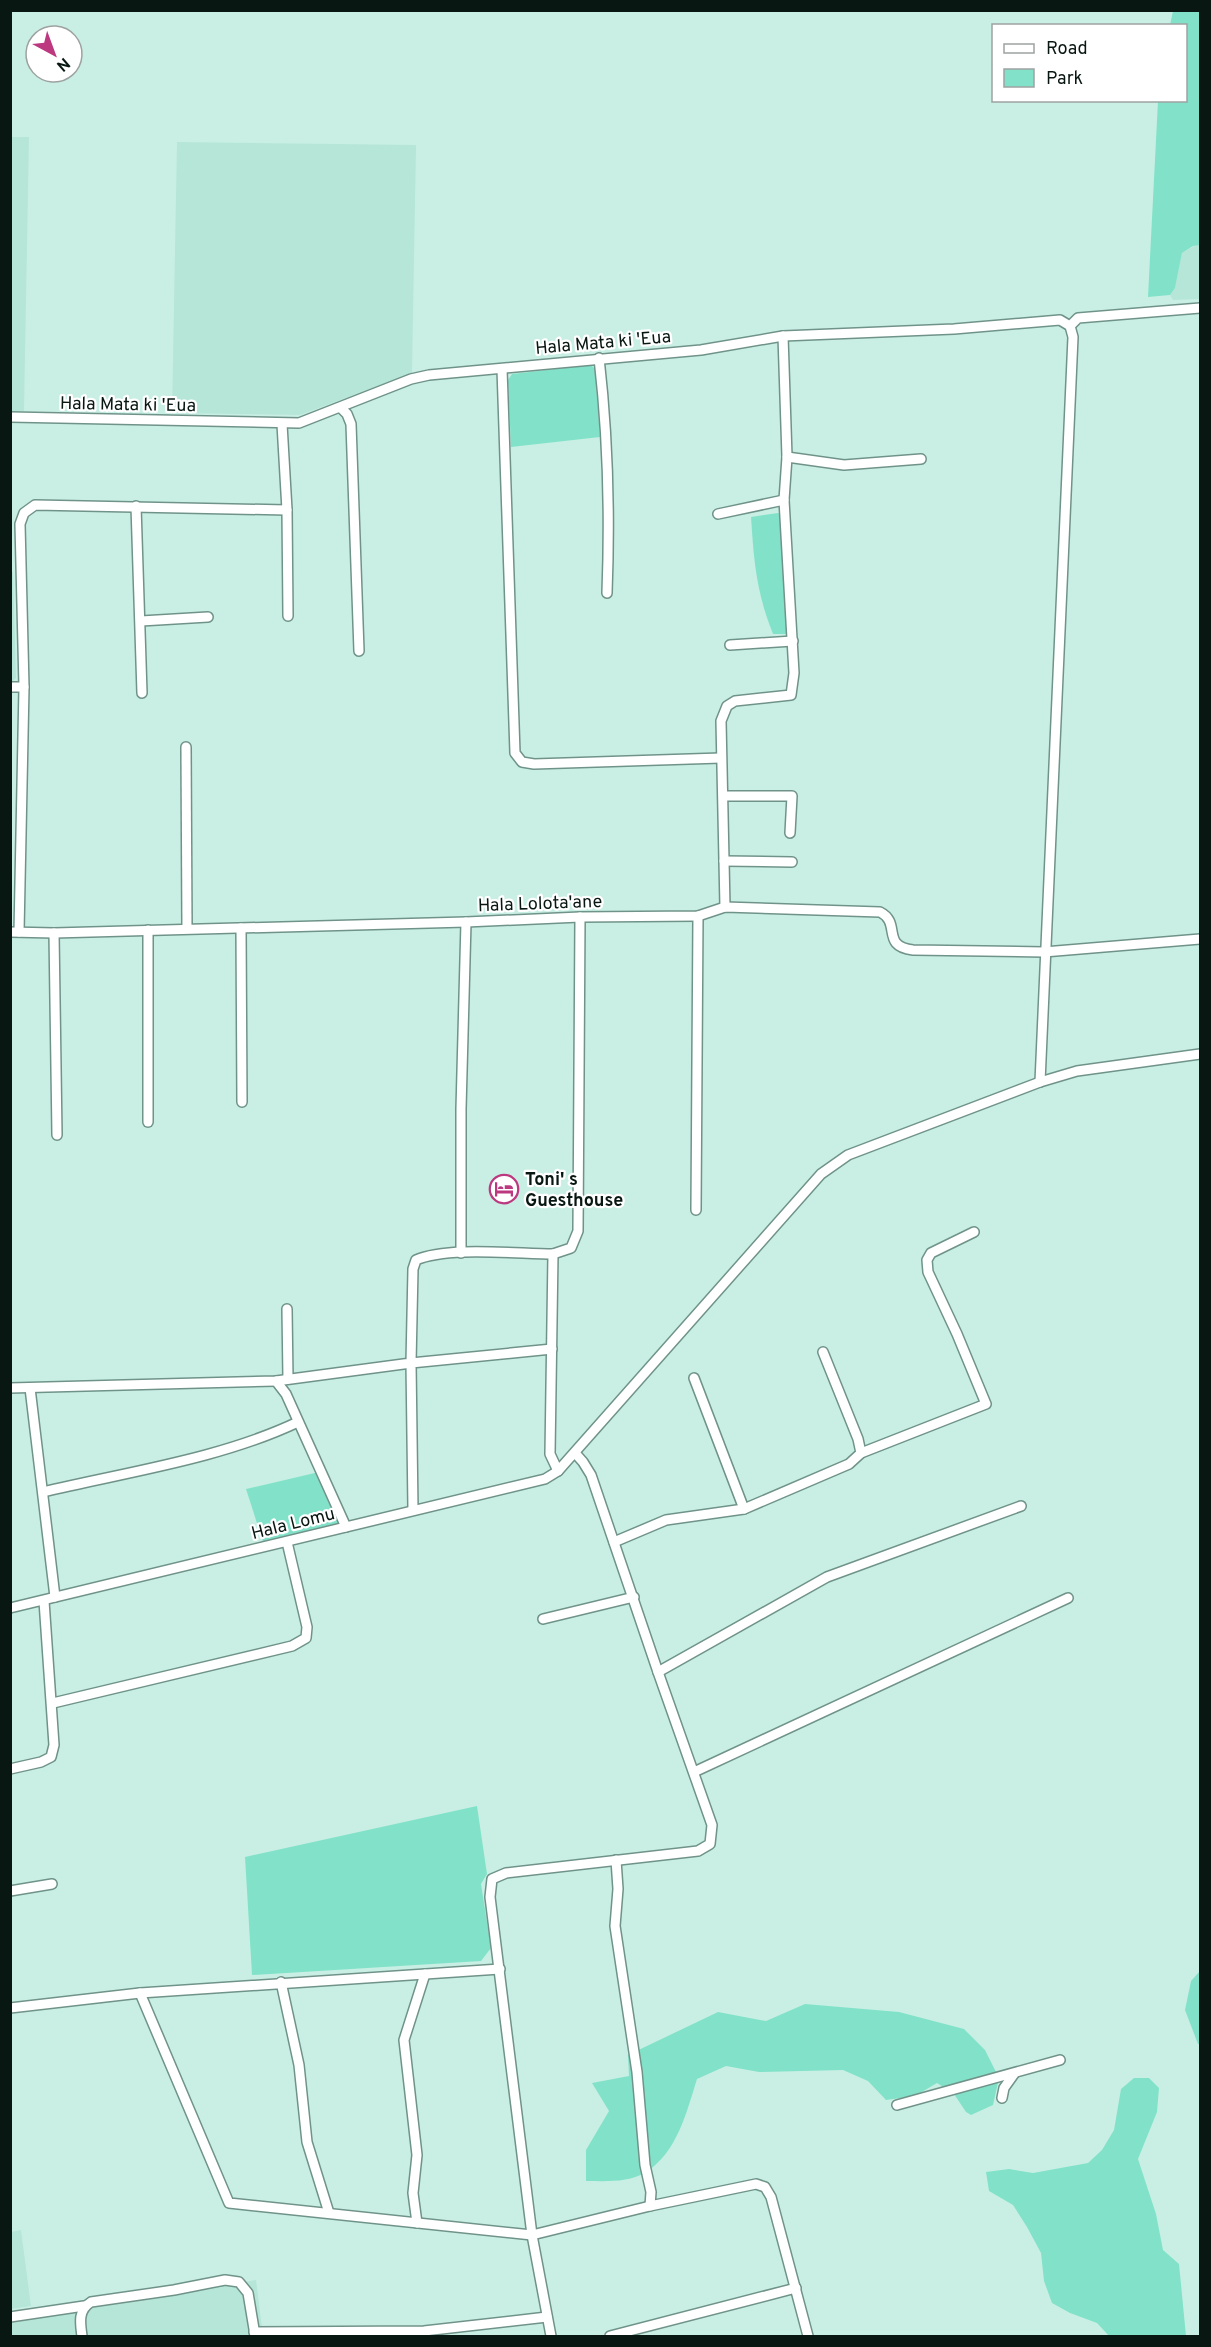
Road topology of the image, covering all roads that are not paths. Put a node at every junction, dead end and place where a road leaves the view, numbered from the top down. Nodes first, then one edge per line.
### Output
1 (1200, 309) edge
2 (1070, 326) junction
3 (783, 336) junction
4 (599, 358) junction
5 (502, 369) junction
6 (341, 408) junction
7 (10, 417) edge
8 (282, 424) junction
9 (787, 458) junction
10 (921, 459) dead end
11 (784, 500) junction
12 (136, 506) junction
13 (287, 510) junction
14 (718, 513) dead end
15 (15, 537) edge
16 (608, 593) dead end
17 (288, 616) dead end
18 (208, 617) dead end
19 (141, 621) junction
20 (793, 641) junction
21 (730, 645) dead end
22 (359, 651) dead end
23 (10, 687) edge
24 (24, 687) junction
25 (142, 693) dead end
26 (186, 747) dead end
27 (722, 758) junction
28 (724, 796) junction
29 (790, 833) dead end
30 (724, 861) junction
31 (792, 862) dead end
32 (725, 907) junction
33 (698, 916) junction
34 (580, 917) junction
35 (466, 922) junction
36 (187, 928) junction
37 (241, 928) junction
38 (148, 930) junction
39 (15, 932) edge
40 (54, 933) junction
41 (1200, 939) edge
42 (1044, 952) junction
43 (1200, 1054) edge
44 (1040, 1082) junction
45 (242, 1102) dead end
46 (148, 1122) dead end
47 (57, 1135) dead end
48 (696, 1210) dead end
49 (974, 1232) dead end
50 (461, 1253) junction
51 (553, 1254) junction
52 (286, 1309) dead end
53 (552, 1349) junction
54 (823, 1352) dead end
55 (411, 1363) junction
56 (694, 1378) dead end
57 (288, 1379) junction
58 (276, 1381) junction
59 (10, 1388) edge
60 (30, 1388) junction
61 (298, 1422) junction
62 (575, 1453) junction
63 (861, 1453) junction
64 (558, 1471) junction
65 (43, 1492) junction
66 (1022, 1506) dead end
67 (744, 1509) junction
68 (413, 1510) junction
69 (346, 1527) junction
70 (287, 1542) junction
71 (614, 1542) junction
72 (55, 1597) junction
73 (634, 1597) junction
74 (1068, 1599) dead end
75 (44, 1600) junction
76 (10, 1608) edge
77 (543, 1619) dead end
78 (657, 1672) junction
79 (53, 1703) junction
80 (10, 1769) edge
81 (694, 1772) junction
82 (616, 1860) junction
83 (52, 1884) dead end
84 (10, 1891) edge
85 (500, 1969) junction
86 (425, 1974) junction
87 (281, 1982) junction
88 (140, 1993) junction
89 (10, 2008) edge
90 (1060, 2060) dead end
91 (1014, 2074) junction
92 (1002, 2097) dead end
93 (897, 2106) dead end
94 (650, 2206) junction
95 (328, 2214) junction
96 (417, 2223) junction
97 (532, 2235) junction
98 (796, 2288) junction
99 (84, 2306) junction
100 (10, 2317) edge
101 (548, 2317) junction
102 (255, 2334) edge
103 (424, 2334) edge
104 (82, 2337) edge
105 (551, 2337) edge
106 (610, 2337) edge
107 (808, 2337) edge

1 - 2 street, Hala Mata ki 'Eua
2 - 3 street, Hala Mata ki 'Eua
2 - 42 street
3 - 4 street, Hala Mata ki 'Eua
3 - 9 street
4 - 5 street, Hala Mata ki 'Eua
4 - 16 street
5 - 6 street, Hala Mata ki 'Eua
5 - 27 street
6 - 8 street, Hala Mata ki 'Eua
6 - 22 street
7 - 8 street, Hala Mata ki 'Eua
8 - 13 street
9 - 10 street
9 - 11 street
11 - 14 street
11 - 20 street
12 - 13 street
12 - 15 street
12 - 19 street
13 - 17 street
15 - 24 street
18 - 19 street
19 - 25 street
20 - 21 street
20 - 27 street
23 - 24 street
24 - 39 street
26 - 36 street
27 - 28 street
28 - 29 street
28 - 30 street
30 - 31 street
30 - 32 street
32 - 33 street, Hala Lolota'ane
32 - 42 street, Hala Lolota'ane
33 - 34 street, Hala Lolota'ane
33 - 48 street
34 - 35 street, Hala Lolota'ane
34 - 51 street
35 - 37 street, Hala Lolota'ane
35 - 50 street
36 - 37 street, Hala Lolota'ane
36 - 38 street, Hala Lolota'ane
37 - 45 street
38 - 40 street, Hala Lolota'ane
38 - 46 street
39 - 40 street, Hala Lolota'ane
40 - 47 street
41 - 42 street
42 - 44 street
43 - 44 street, Hala Lomu
44 - 62 street, Hala Lomu
49 - 63 street
50 - 51 street
50 - 55 street
51 - 53 street
52 - 57 street
53 - 55 street
53 - 64 street
54 - 63 street
55 - 57 street
55 - 68 street
56 - 67 street
57 - 58 street
58 - 60 street
58 - 61 street
59 - 60 street
60 - 65 street
61 - 65 street
61 - 69 street
62 - 64 street, Hala Lomu
62 - 71 street
63 - 67 street
64 - 68 street, Hala Lomu
65 - 72 street
66 - 78 street
67 - 71 street
68 - 69 street, Hala Lomu
69 - 70 street, Hala Lomu
70 - 72 street, Hala Lomu
70 - 79 street
71 - 73 street
72 - 75 street, Hala Lomu
73 - 77 street
73 - 78 street
74 - 81 street
75 - 76 street, Hala Lomu
75 - 79 street
78 - 81 street
79 - 80 street
81 - 82 street
82 - 85 street
82 - 94 street
83 - 84 street
85 - 86 street
85 - 97 street
86 - 87 street
86 - 96 street
87 - 88 street
87 - 95 street
88 - 89 street
88 - 95 street
90 - 91 street
91 - 92 street
91 - 93 street
94 - 97 street
94 - 98 street
95 - 96 street
96 - 97 street
97 - 101 street
98 - 106 street
98 - 107 street
99 - 100 street
99 - 102 street
99 - 104 street
101 - 103 street
101 - 105 street
102 - 103 street

